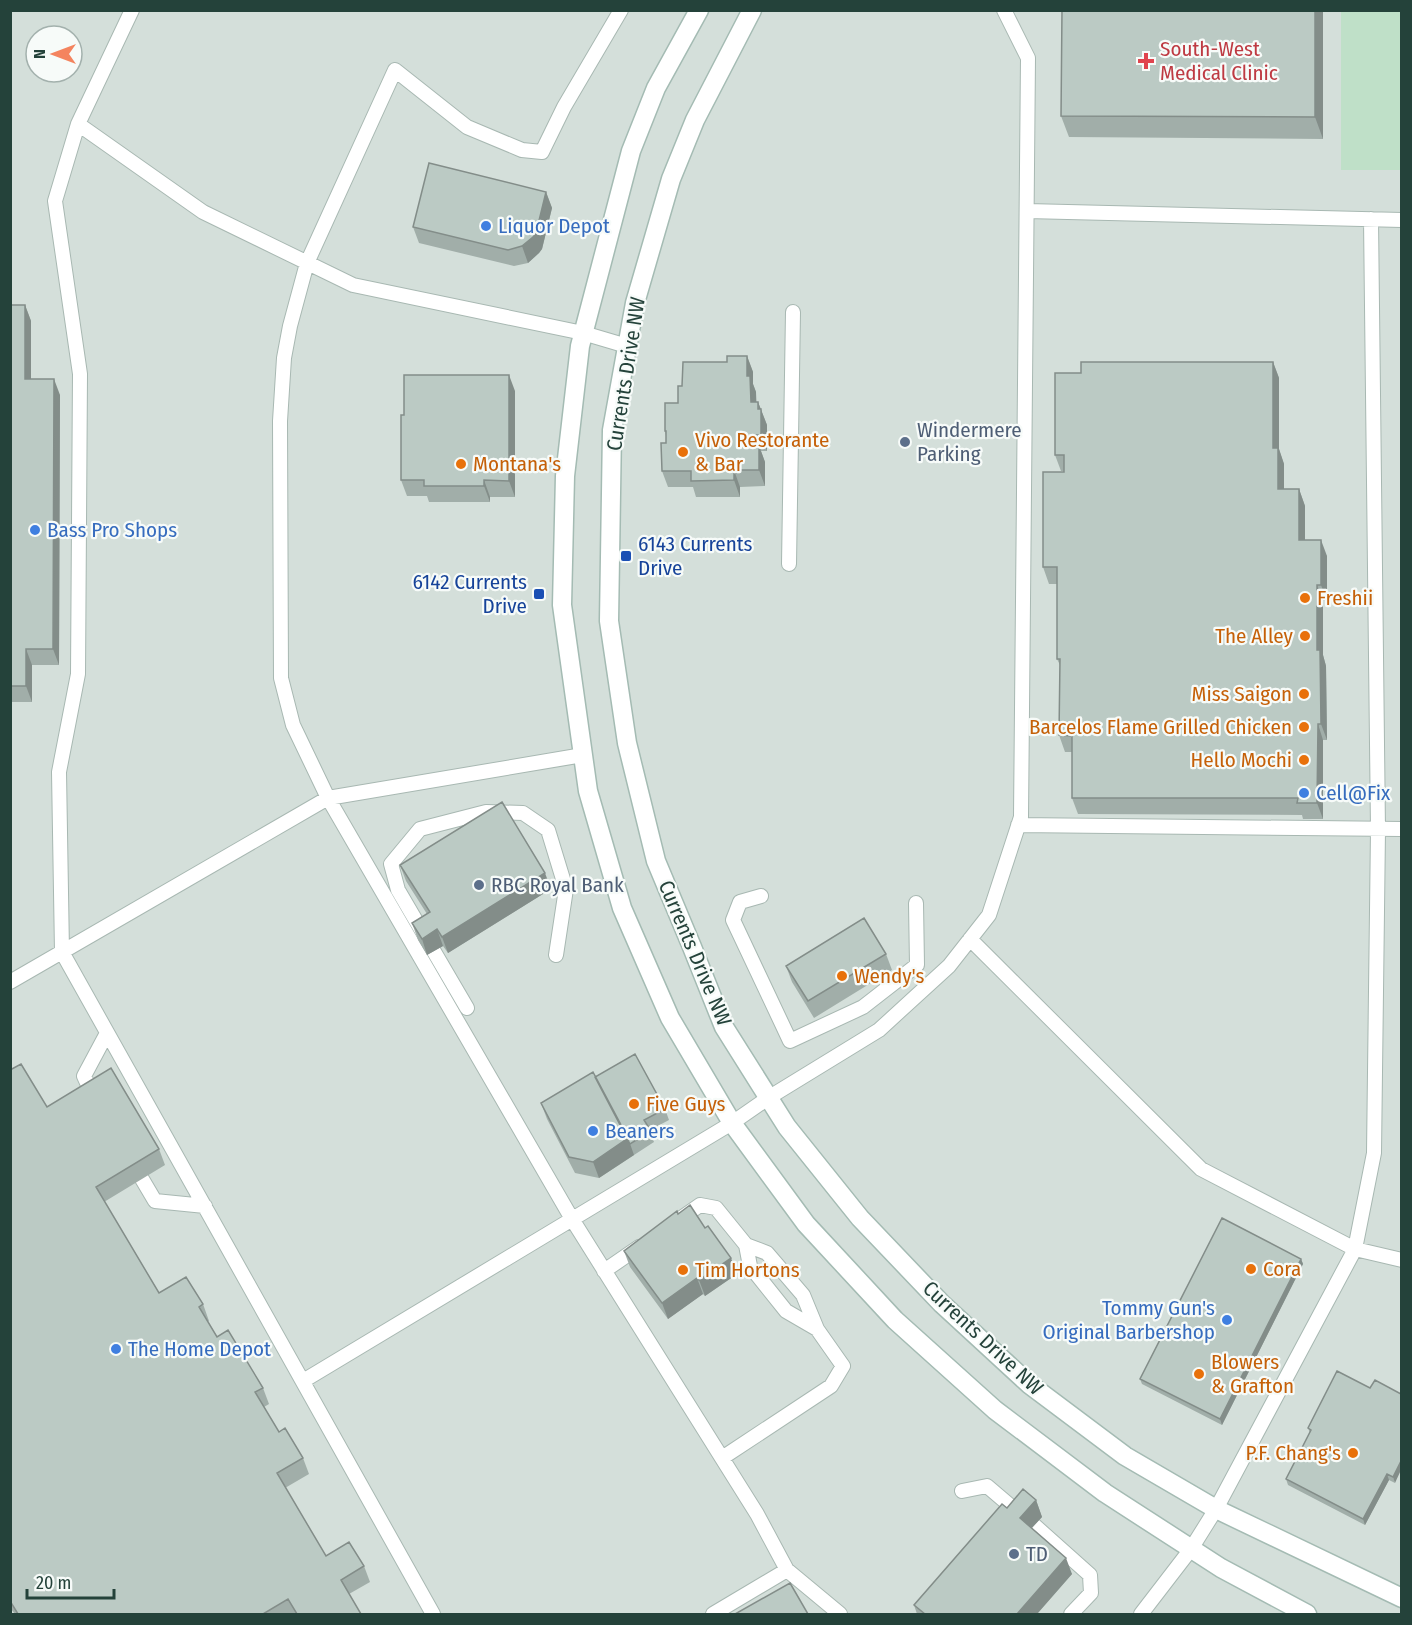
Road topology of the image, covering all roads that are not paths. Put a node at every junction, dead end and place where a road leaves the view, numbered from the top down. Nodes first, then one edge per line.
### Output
1 (132, 10) edge
2 (621, 10) edge
3 (699, 10) edge
4 (752, 10) edge
5 (1004, 10) edge
6 (78, 124) junction
7 (1027, 211) junction
8 (1371, 219) junction
9 (1401, 220) edge
10 (308, 263) junction
11 (793, 312) dead end
12 (583, 333) junction
13 (627, 346) junction
14 (789, 564) dead end
15 (583, 755) junction
16 (328, 798) junction
17 (1018, 825) junction
18 (1401, 829) edge
19 (1378, 830) junction
20 (761, 896) dead end
21 (916, 903) dead end
22 (970, 939) junction
23 (62, 952) junction
24 (556, 954) dead end
25 (10, 982) edge
26 (467, 1008) dead end
27 (107, 1032) junction
28 (94, 1098) edge
29 (768, 1098) junction
30 (732, 1123) junction
31 (142, 1179) edge
32 (205, 1206) junction
33 (572, 1219) junction
34 (672, 1224) edge
35 (652, 1238) edge
36 (746, 1245) junction
37 (1355, 1249) junction
38 (1401, 1260) edge
39 (604, 1271) junction
40 (817, 1329) junction
41 (303, 1381) junction
42 (722, 1458) junction
43 (962, 1491) dead end
44 (1216, 1509) junction
45 (1021, 1515) edge
46 (1034, 1525) edge
47 (1191, 1549) junction
48 (787, 1570) junction
49 (1401, 1598) edge
50 (434, 1614) edge
51 (713, 1614) edge
52 (840, 1614) edge
53 (1071, 1614) edge
54 (1141, 1614) edge
55 (1307, 1614) edge

1 - 6 lane
2 - 10 lane
3 - 12 street, Currents Drive NW
4 - 13 street, Currents Drive NW
5 - 7 lane
6 - 10 lane
6 - 23 lane
7 - 8 lane
7 - 17 lane
8 - 9 lane
8 - 19 lane
10 - 12 lane
10 - 16 lane
11 - 14 lane
12 - 13 lane
12 - 15 street, Currents Drive NW
13 - 29 street, Currents Drive NW
15 - 16 lane
15 - 30 street, Currents Drive NW
16 - 23 lane
16 - 33 lane
17 - 19 lane
17 - 22 lane
18 - 19 lane
19 - 37 lane
20 - 21 lane
22 - 29 lane
22 - 37 lane
23 - 25 lane
23 - 27 lane
24 - 26 lane
27 - 28 lane
27 - 32 lane
29 - 30 lane
29 - 44 street, Currents Drive NW
30 - 33 lane
30 - 47 street, Currents Drive NW
31 - 32 lane
32 - 41 lane
33 - 39 lane
33 - 41 lane
34 - 36 lane
35 - 39 lane
36 - 40 lane
36 - 40 lane
37 - 38 lane
37 - 44 lane
39 - 42 lane
40 - 42 lane
41 - 50 lane
42 - 48 lane
43 - 45 lane
44 - 47 lane
44 - 49 street, Currents Drive NW
46 - 53 lane
47 - 54 lane
47 - 55 street, Currents Drive NW
48 - 51 lane
48 - 52 lane

